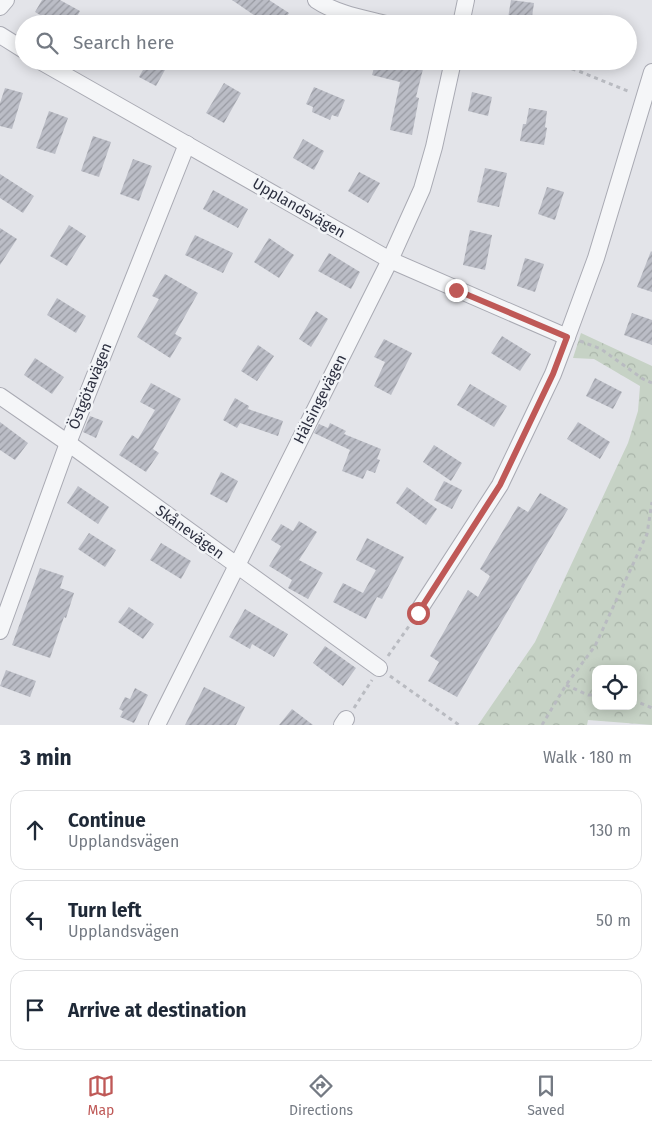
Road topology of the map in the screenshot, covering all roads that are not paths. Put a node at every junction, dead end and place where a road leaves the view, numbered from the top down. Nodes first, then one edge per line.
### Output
1 (6, 0) edge
2 (316, 0) edge
3 (466, 0) edge
4 (0, 7) edge
5 (350, 15) edge
6 (463, 15) edge
7 (0, 35) edge
8 (15, 44) edge
9 (56, 70) edge
10 (451, 70) edge
11 (652, 72) edge
12 (187, 144) junction
13 (390, 260) junction
14 (567, 337) junction
15 (0, 396) edge
16 (68, 443) junction
17 (236, 566) junction
18 (418, 613) dead end
19 (0, 631) edge
20 (379, 668) road end
21 (157, 725) edge

1 - 4 street
2 - 5 street
3 - 6 street
7 - 8 street
9 - 12 street, Upplandsvägen
10 - 13 street, Hälsingevägen
11 - 14 street
12 - 13 street, Upplandsvägen
12 - 16 street, Östgötavägen
13 - 14 street, Upplandsvägen
13 - 17 street, Hälsingevägen
14 - 18 street
15 - 16 street, Skånevägen
16 - 17 street, Skånevägen
16 - 19 street, Östgötavägen
17 - 20 street, Skånevägen
17 - 21 street, Hälsingevägen

